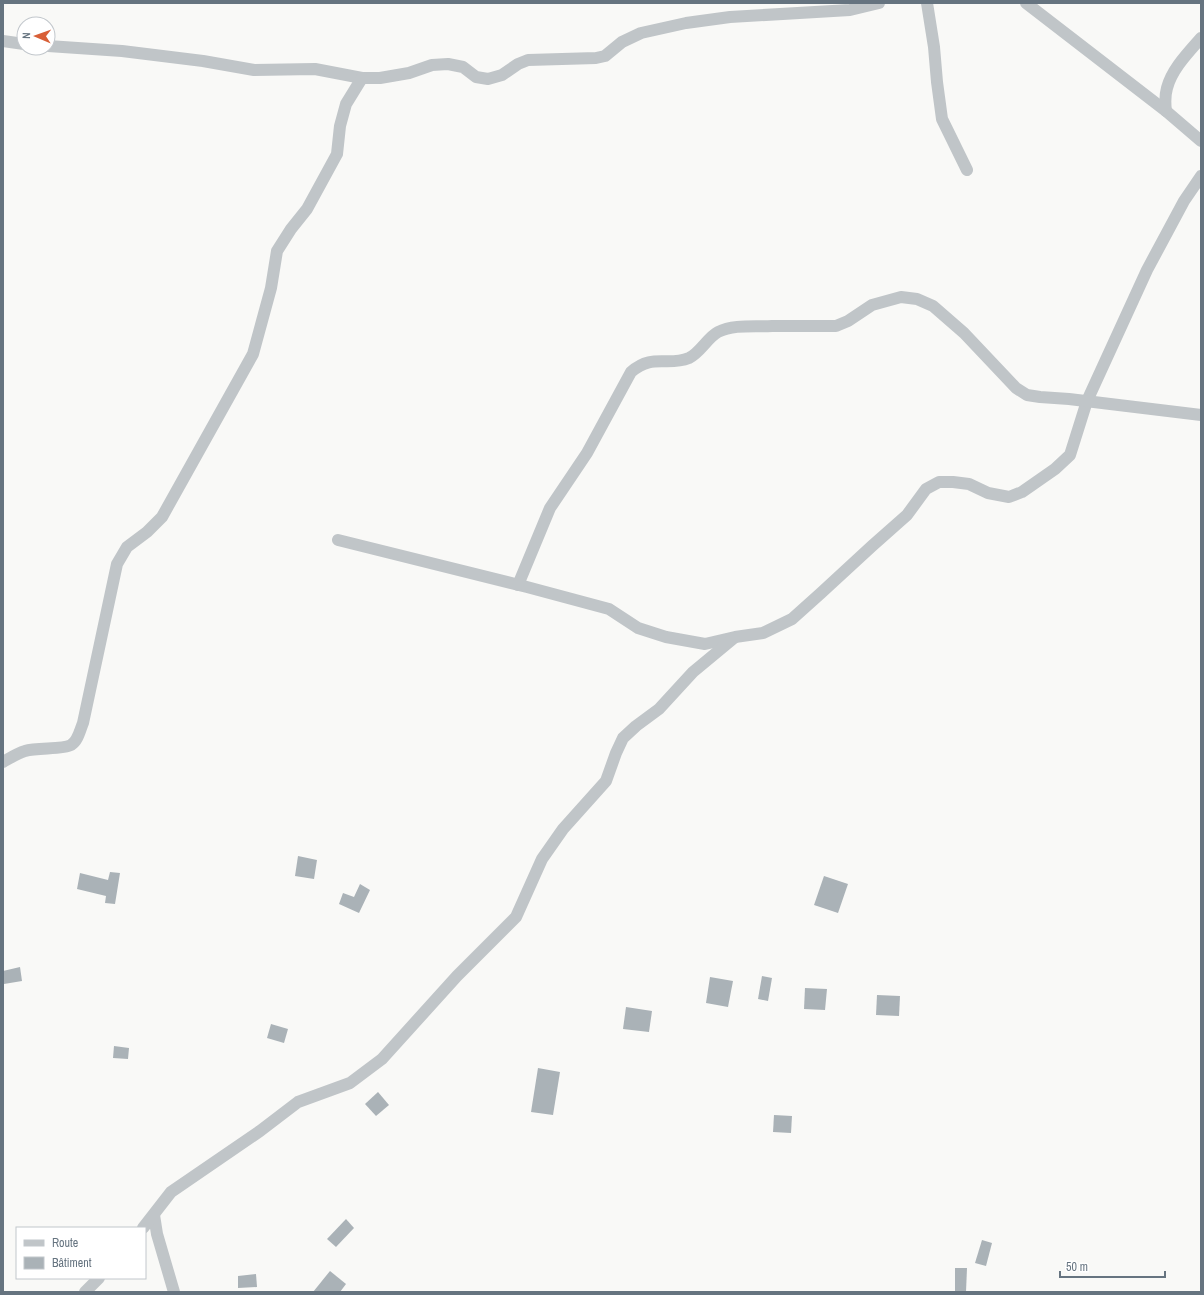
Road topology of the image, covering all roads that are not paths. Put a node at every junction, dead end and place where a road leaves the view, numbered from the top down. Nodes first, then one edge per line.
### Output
1 (879, 3) edge
2 (927, 3) edge
3 (1026, 3) edge
4 (1201, 38) edge
5 (3, 41) edge
6 (16, 43) edge
7 (56, 47) edge
8 (362, 78) junction
9 (1166, 111) junction
10 (1201, 141) edge
11 (967, 170) dead end
12 (1201, 176) edge
13 (1086, 401) junction
14 (1201, 415) edge
15 (338, 540) dead end
16 (518, 585) junction
17 (735, 637) junction
18 (3, 762) edge
19 (154, 1215) junction
20 (144, 1227) edge
21 (98, 1279) edge
22 (85, 1292) edge
23 (174, 1292) edge

1 - 8 street
2 - 11 street
3 - 9 street
4 - 9 street
5 - 6 street
7 - 8 street
8 - 18 street
9 - 10 street
12 - 13 street
13 - 14 street
13 - 16 street
13 - 17 street
15 - 16 street
16 - 17 street
17 - 19 street
19 - 20 street
19 - 23 street
21 - 22 street

